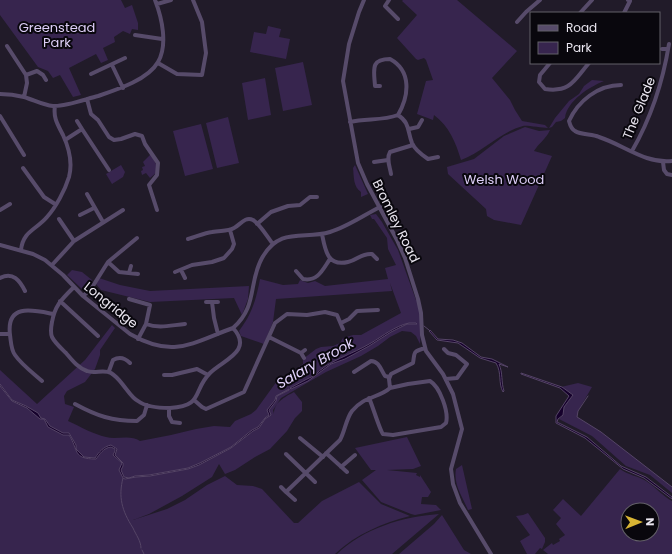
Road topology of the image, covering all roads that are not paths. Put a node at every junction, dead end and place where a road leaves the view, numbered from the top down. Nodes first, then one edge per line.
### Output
1 (171, 0) edge
2 (193, 0) edge
3 (364, 0) edge
4 (389, 0) edge
5 (540, 0) edge
6 (592, 0) edge
7 (628, 0) edge
8 (156, 2) edge
9 (581, 12) edge
10 (624, 12) edge
11 (398, 19) dead end
12 (517, 22) dead end
13 (135, 35) dead end
14 (162, 40) junction
15 (669, 44) dead end
16 (7, 46) dead end
17 (662, 49) dead end
18 (668, 49) junction
19 (125, 58) dead end
20 (158, 63) junction
21 (549, 64) edge
22 (588, 64) edge
23 (112, 65) junction
24 (91, 74) dead end
25 (26, 75) junction
26 (46, 80) dead end
27 (621, 85) dead end
28 (375, 86) dead end
29 (123, 88) junction
30 (0, 94) edge
31 (24, 97) junction
32 (87, 99) junction
33 (55, 106) junction
34 (398, 115) junction
35 (0, 116) edge
36 (422, 120) dead end
37 (77, 121) dead end
38 (350, 122) junction
39 (82, 129) junction
40 (409, 129) junction
41 (65, 140) junction
42 (413, 144) junction
43 (632, 151) junction
44 (24, 155) dead end
45 (438, 157) dead end
46 (388, 160) junction
47 (672, 161) edge
48 (374, 162) dead end
49 (663, 162) junction
50 (23, 168) dead end
51 (109, 170) dead end
52 (391, 174) dead end
53 (672, 174) edge
54 (87, 194) dead end
55 (316, 196) dead end
56 (10, 204) dead end
57 (55, 204) junction
58 (380, 207) junction
59 (94, 208) junction
60 (0, 210) edge
61 (123, 210) dead end
62 (157, 210) dead end
63 (80, 216) dead end
64 (59, 219) dead end
65 (103, 222) junction
66 (256, 224) junction
67 (230, 230) junction
68 (322, 234) junction
69 (137, 238) dead end
70 (188, 239) dead end
71 (74, 241) junction
72 (273, 244) junction
73 (0, 245) edge
74 (20, 250) junction
75 (330, 259) junction
76 (377, 259) dead end
77 (108, 262) junction
78 (52, 265) junction
79 (131, 266) dead end
80 (181, 270) junction
81 (296, 271) dead end
82 (175, 272) dead end
83 (129, 273) junction
84 (138, 274) dead end
85 (0, 278) edge
86 (185, 278) dead end
87 (74, 287) junction
88 (25, 291) dead end
89 (83, 296) junction
90 (129, 299) dead end
91 (60, 301) junction
92 (206, 302) dead end
93 (212, 302) junction
94 (218, 302) dead end
95 (150, 305) junction
96 (155, 305) dead end
97 (378, 310) dead end
98 (53, 314) junction
99 (341, 323) junction
100 (146, 324) junction
101 (185, 324) dead end
102 (233, 328) junction
103 (343, 329) dead end
104 (0, 334) edge
105 (10, 334) junction
106 (218, 334) junction
107 (98, 336) dead end
108 (269, 338) junction
109 (138, 339) junction
110 (425, 348) junction
111 (444, 349) dead end
112 (305, 350) dead end
113 (301, 353) junction
114 (304, 358) dead end
115 (130, 363) dead end
116 (109, 371) junction
117 (354, 372) dead end
118 (41, 373) dead end
119 (164, 375) dead end
120 (208, 375) junction
121 (390, 376) junction
122 (37, 377) junction
123 (446, 379) junction
124 (42, 381) dead end
125 (390, 388) junction
126 (369, 398) junction
127 (194, 400) junction
128 (75, 404) dead end
129 (147, 405) junction
130 (169, 408) junction
131 (180, 423) dead end
132 (300, 438) dead end
133 (314, 440) dead end
134 (310, 445) junction
135 (286, 454) dead end
136 (297, 455) dead end
137 (325, 455) junction
138 (355, 455) dead end
139 (292, 460) junction
140 (341, 467) junction
141 (347, 472) dead end
142 (306, 473) junction
143 (315, 482) dead end
144 (281, 487) dead end
145 (286, 492) junction
146 (295, 500) dead end
147 (491, 554) edge

1 - 8 street
2 - 20 street
3 - 38 street, Bromley Road
4 - 11 street
5 - 12 street
6 - 9 street
7 - 10 street
8 - 14 street
13 - 14 street
14 - 20 street
15 - 18 street, The Glade
16 - 25 street
17 - 18 street
18 - 43 street, The Glade
19 - 23 street
20 - 29 street
21 - 22 street
23 - 24 street
23 - 29 street
25 - 26 street
25 - 31 street
27 - 43 street
28 - 34 street
29 - 32 street
30 - 31 street
31 - 33 street
32 - 33 street
32 - 62 street
33 - 41 street
34 - 38 street
34 - 40 street
35 - 44 street
36 - 40 street
37 - 39 street
38 - 58 street, Bromley Road
39 - 41 street
39 - 51 street
40 - 42 street
41 - 57 street
42 - 45 street
42 - 46 street
43 - 49 street
46 - 48 street
46 - 52 street
47 - 49 street
49 - 53 street
50 - 57 street
54 - 59 street
55 - 66 street
56 - 60 street
57 - 74 street
58 - 68 street, Longridge
58 - 110 street, Bromley Road
59 - 63 street
59 - 65 street
61 - 65 street
64 - 71 street
65 - 71 street
66 - 67 street
66 - 72 street
67 - 70 street
67 - 80 street
68 - 72 street, Longridge
68 - 75 street
69 - 77 street
71 - 78 street
72 - 102 street, Longridge
73 - 74 street, Longridge
74 - 78 street, Longridge
75 - 76 street
75 - 81 street
77 - 83 street
77 - 89 street
78 - 87 street, Longridge
79 - 83 street
80 - 82 street
80 - 86 street
83 - 84 street
85 - 88 street
87 - 89 street, Longridge
87 - 91 street
89 - 109 street, Longridge
90 - 95 street
91 - 98 street
91 - 107 street
92 - 93 street
93 - 94 street
93 - 106 street
95 - 96 street
95 - 100 street
97 - 99 street
98 - 105 street
98 - 116 street
99 - 103 street
99 - 108 street
100 - 101 street
100 - 109 street
102 - 106 street, Longridge
102 - 120 street
104 - 105 street
105 - 122 street
106 - 109 street, Longridge
108 - 113 street
108 - 127 street
110 - 121 street
110 - 123 street, Bromley Road
111 - 123 street
112 - 113 street
113 - 114 street
115 - 116 street
116 - 129 street
117 - 121 street
118 - 122 street
119 - 120 street
120 - 127 street
121 - 125 street
122 - 124 street
123 - 147 street, Bromley Road
125 - 126 street
125 - 126 street
126 - 137 street
127 - 130 street
128 - 129 street
129 - 130 street
130 - 131 street
132 - 134 street
133 - 134 street
134 - 137 street
135 - 139 street
136 - 139 street
137 - 140 street
137 - 142 street
138 - 140 street
139 - 142 street
140 - 141 street
142 - 143 street
142 - 145 street
144 - 145 street
145 - 146 street

